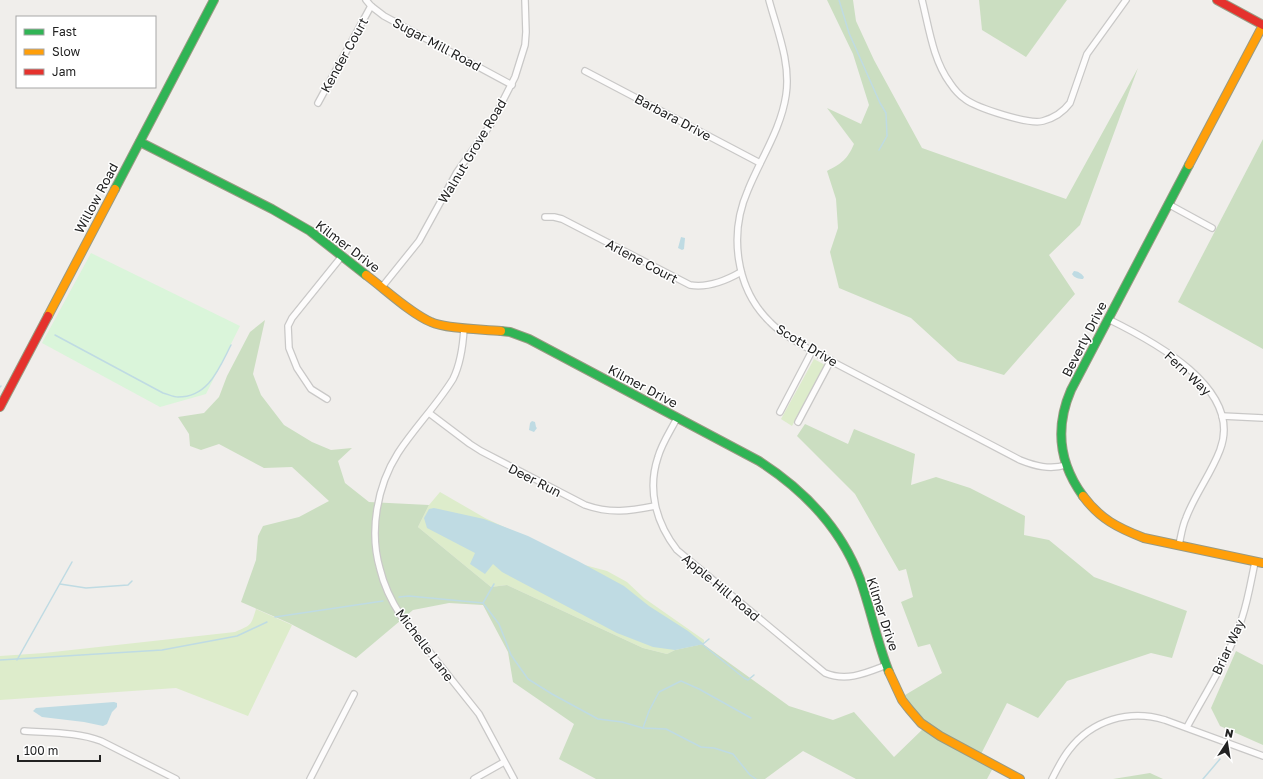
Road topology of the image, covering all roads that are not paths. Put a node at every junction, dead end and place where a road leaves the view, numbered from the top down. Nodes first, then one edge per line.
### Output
1 (214, 0) edge
2 (366, 0) edge
3 (525, 0) edge
4 (769, 0) edge
5 (922, 0) edge
6 (1126, 0) edge
7 (1217, 0) edge
8 (371, 6) junction
9 (1263, 25) edge
10 (585, 71) dead end
11 (512, 84) junction
12 (318, 103) dead end
13 (140, 142) junction
14 (760, 163) junction
15 (1168, 204) junction
16 (545, 217) dead end
17 (1212, 228) dead end
18 (342, 256) junction
19 (741, 272) junction
20 (382, 287) junction
21 (1108, 319) junction
22 (464, 328) junction
23 (812, 350) junction
24 (831, 360) junction
25 (327, 399) dead end
26 (0, 407) edge
27 (780, 412) dead end
28 (428, 413) junction
29 (1222, 416) junction
30 (677, 418) junction
31 (1263, 418) edge
32 (798, 422) dead end
33 (1066, 465) junction
34 (654, 506) junction
35 (1179, 545) junction
36 (1259, 562) edge
37 (887, 666) junction
38 (354, 694) dead end
39 (1187, 727) junction
40 (24, 731) dead end
41 (1263, 756) edge
42 (504, 762) junction
43 (176, 779) edge
44 (310, 779) edge
45 (474, 779) edge
46 (514, 779) edge
47 (1020, 779) edge
48 (1052, 779) edge

1 - 13 street, Willow Road
2 - 8 street, Sugar Mill Road
3 - 11 street, Walnut Grove Road
4 - 14 street, Scott Drive
5 - 6 street
7 - 9 street
8 - 11 street, Sugar Mill Road
8 - 12 street, Kender Court
9 - 15 street, Beverly Drive
10 - 14 street, Barbara Drive
11 - 20 street, Walnut Grove Road
13 - 18 street, Kilmer Drive
13 - 26 street, Willow Road
14 - 19 street, Scott Drive
15 - 17 street
15 - 21 street, Beverly Drive
16 - 19 street, Arlene Court
18 - 20 street, Kilmer Drive
18 - 25 street
19 - 23 street, Scott Drive
20 - 22 street, Kilmer Drive
21 - 29 street, Fern Way
21 - 33 street, Beverly Drive
22 - 28 street, Michelle Lane
22 - 30 street, Kilmer Drive
23 - 24 street, Scott Drive
23 - 27 street
24 - 32 street
24 - 33 street, Scott Drive
28 - 34 street, Deer Run
28 - 42 street, Michelle Lane
29 - 31 street
29 - 35 street, Fern Way
30 - 34 street, Apple Hill Road
30 - 37 street, Kilmer Drive
33 - 35 street, Beverly Drive
34 - 37 street, Apple Hill Road
35 - 36 street, Beverly Drive
36 - 39 street, Briar Way
37 - 47 street, Kilmer Drive
38 - 44 street
39 - 41 street
39 - 48 street
40 - 43 street
42 - 45 street
42 - 46 street, Michelle Lane

